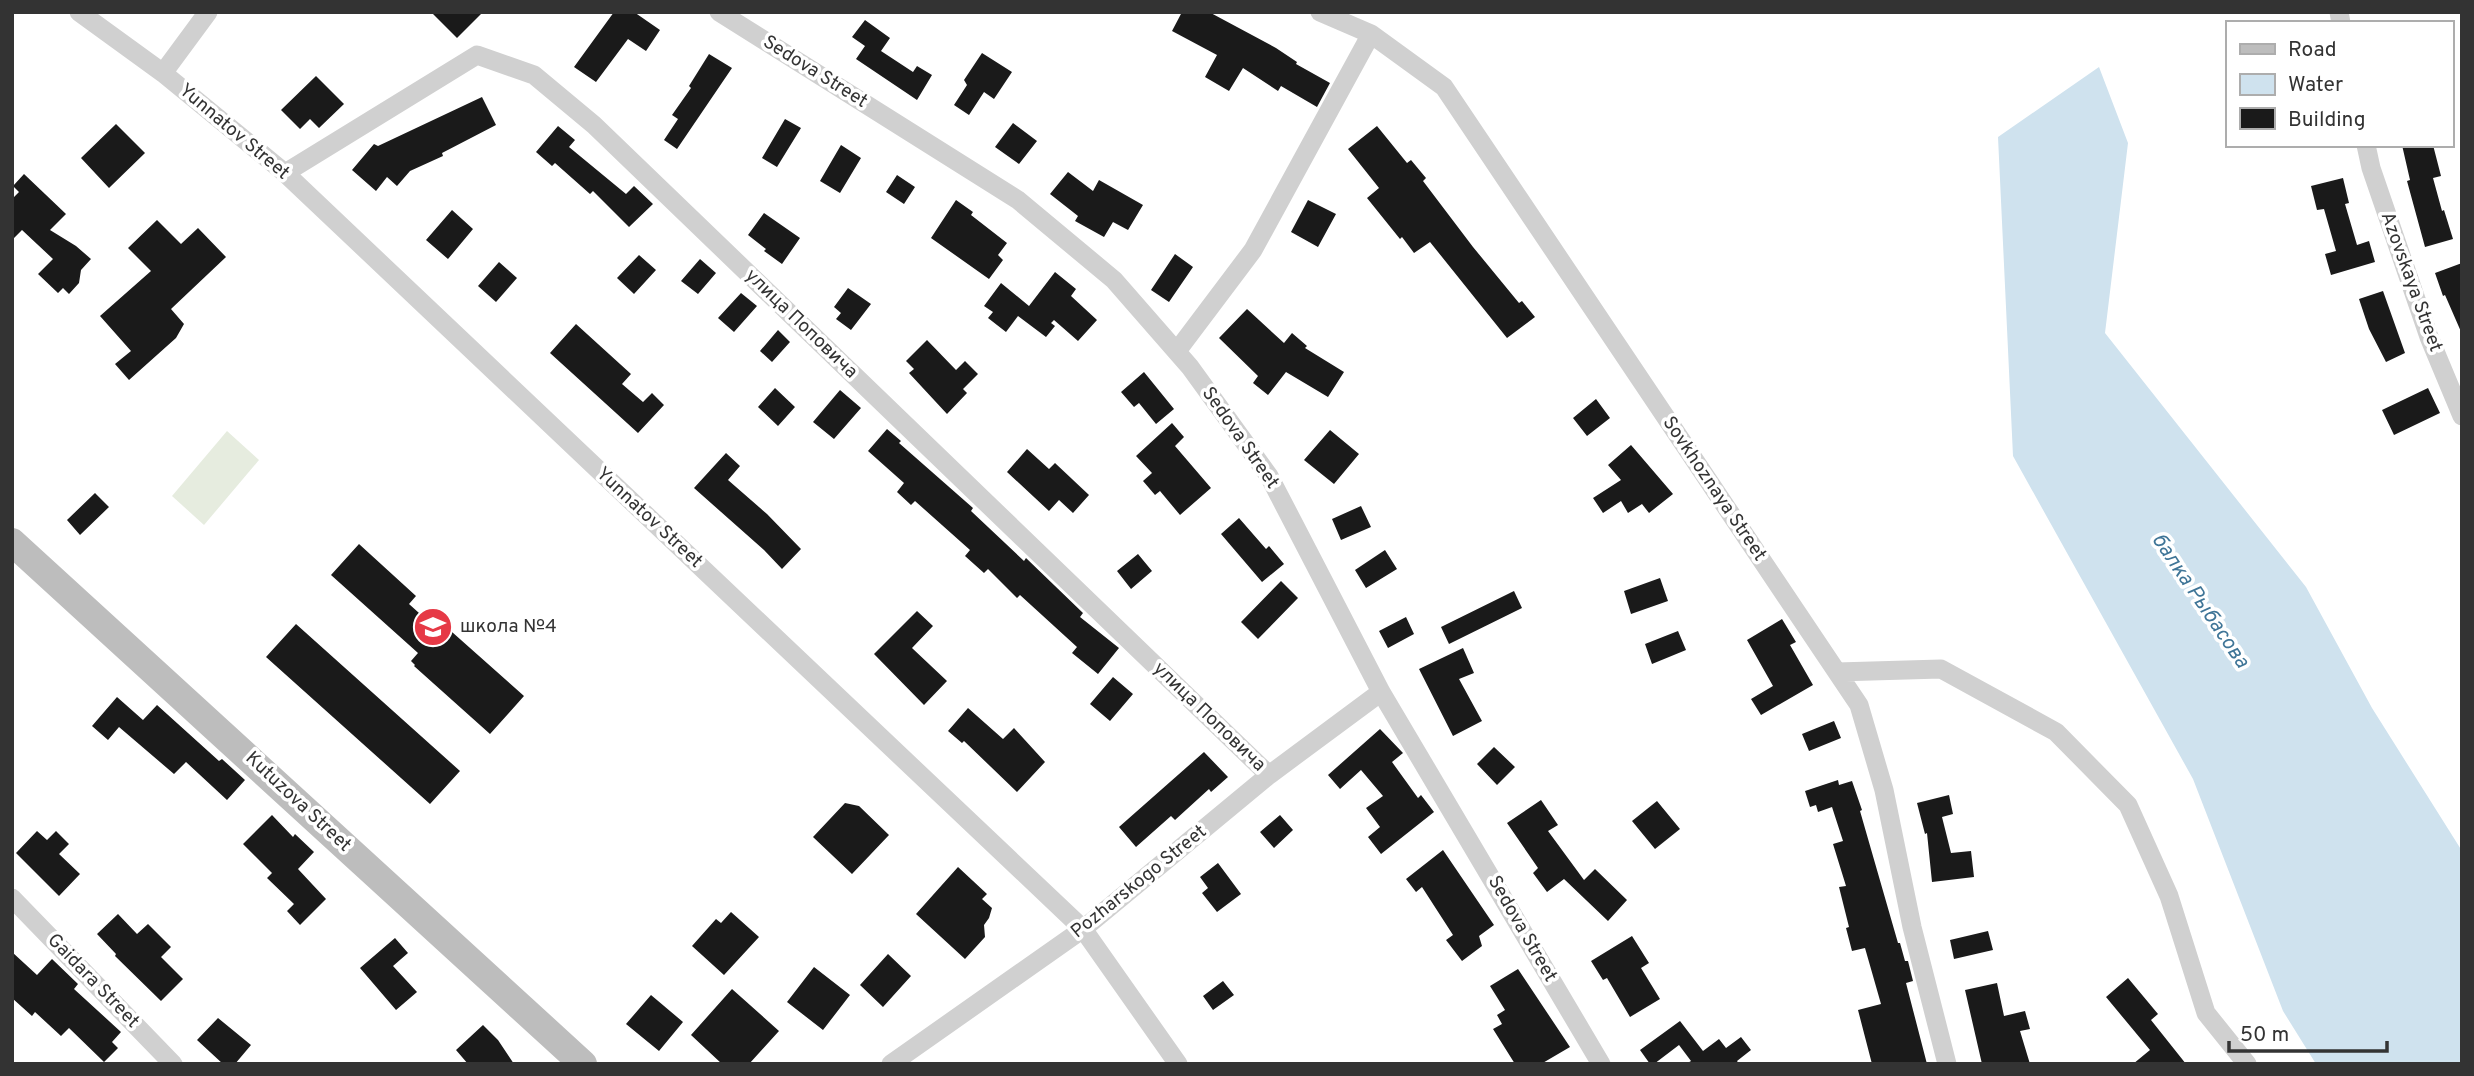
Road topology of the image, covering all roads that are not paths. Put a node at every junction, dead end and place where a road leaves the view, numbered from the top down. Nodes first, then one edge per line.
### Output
1 (79, 12) edge
2 (208, 12) edge
3 (719, 12) edge
4 (1320, 12) edge
5 (1371, 34) junction
6 (163, 73) junction
7 (2366, 147) edge
8 (285, 173) junction
9 (1177, 351) junction
10 (2462, 416) edge
11 (12, 542) edge
12 (1837, 672) junction
13 (1381, 692) junction
14 (1269, 775) junction
15 (12, 898) edge
16 (1083, 929) junction
17 (173, 1064) edge
18 (583, 1064) edge
19 (891, 1064) edge
20 (1178, 1064) edge
21 (1601, 1064) edge
22 (1947, 1064) edge
23 (2247, 1064) edge

1 - 6 street, Yunnatov Street
2 - 6 street
3 - 9 street, Sedova Street
4 - 5 street, Sovkhoznaya Street
5 - 9 street
5 - 12 street, Sovkhoznaya Street
6 - 8 street, Yunnatov Street
7 - 10 street, Azovskaya Street
8 - 14 street, улица Поповича
8 - 16 street, Yunnatov Street
9 - 13 street, Sedova Street
11 - 18 main road, Kutuzova Street
12 - 22 street, Sovkhoznaya Street
12 - 23 street
13 - 14 street, Pozharskogo Street
13 - 21 street, Sedova Street
14 - 16 street, Pozharskogo Street
15 - 17 street, Gaidara Street
16 - 19 street, Pozharskogo Street
16 - 20 street, Yunnatov Street

